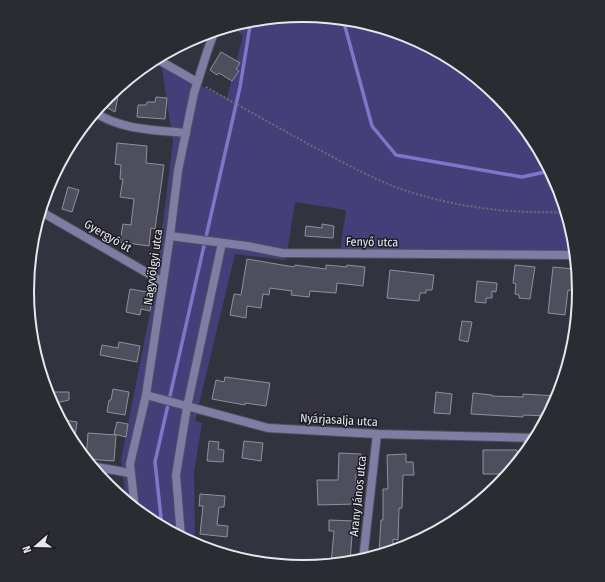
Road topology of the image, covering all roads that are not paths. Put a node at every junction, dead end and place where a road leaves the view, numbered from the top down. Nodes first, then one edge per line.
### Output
1 (213, 37) edge
2 (162, 62) edge
3 (198, 82) junction
4 (99, 115) edge
5 (186, 133) junction
6 (45, 214) edge
7 (170, 236) junction
8 (222, 243) junction
9 (569, 255) edge
10 (163, 282) junction
11 (146, 395) junction
12 (187, 407) junction
13 (377, 434) junction
14 (527, 438) edge
15 (100, 468) edge
16 (130, 473) junction
17 (134, 500) edge
18 (180, 530) edge
19 (364, 553) edge

1 - 3 street, Nagyvölgyi utca
2 - 3 street
3 - 5 street, Nagyvölgyi utca
4 - 5 street
5 - 7 street, Nagyvölgyi utca
6 - 10 street, Gyergyó út
7 - 8 street, Fenyő utca
7 - 10 street, Nagyvölgyi utca
8 - 9 street, Fenyő utca
8 - 12 street
10 - 11 street, Nagyvölgyi utca
11 - 12 street, Nyárjasalja utca
11 - 16 street, Nagyvölgyi utca
12 - 13 street, Nyárjasalja utca
12 - 18 street
13 - 14 street, Nyárjasalja utca
13 - 19 street, Arany János utca
15 - 16 street
16 - 17 street, Nagyvölgyi utca

